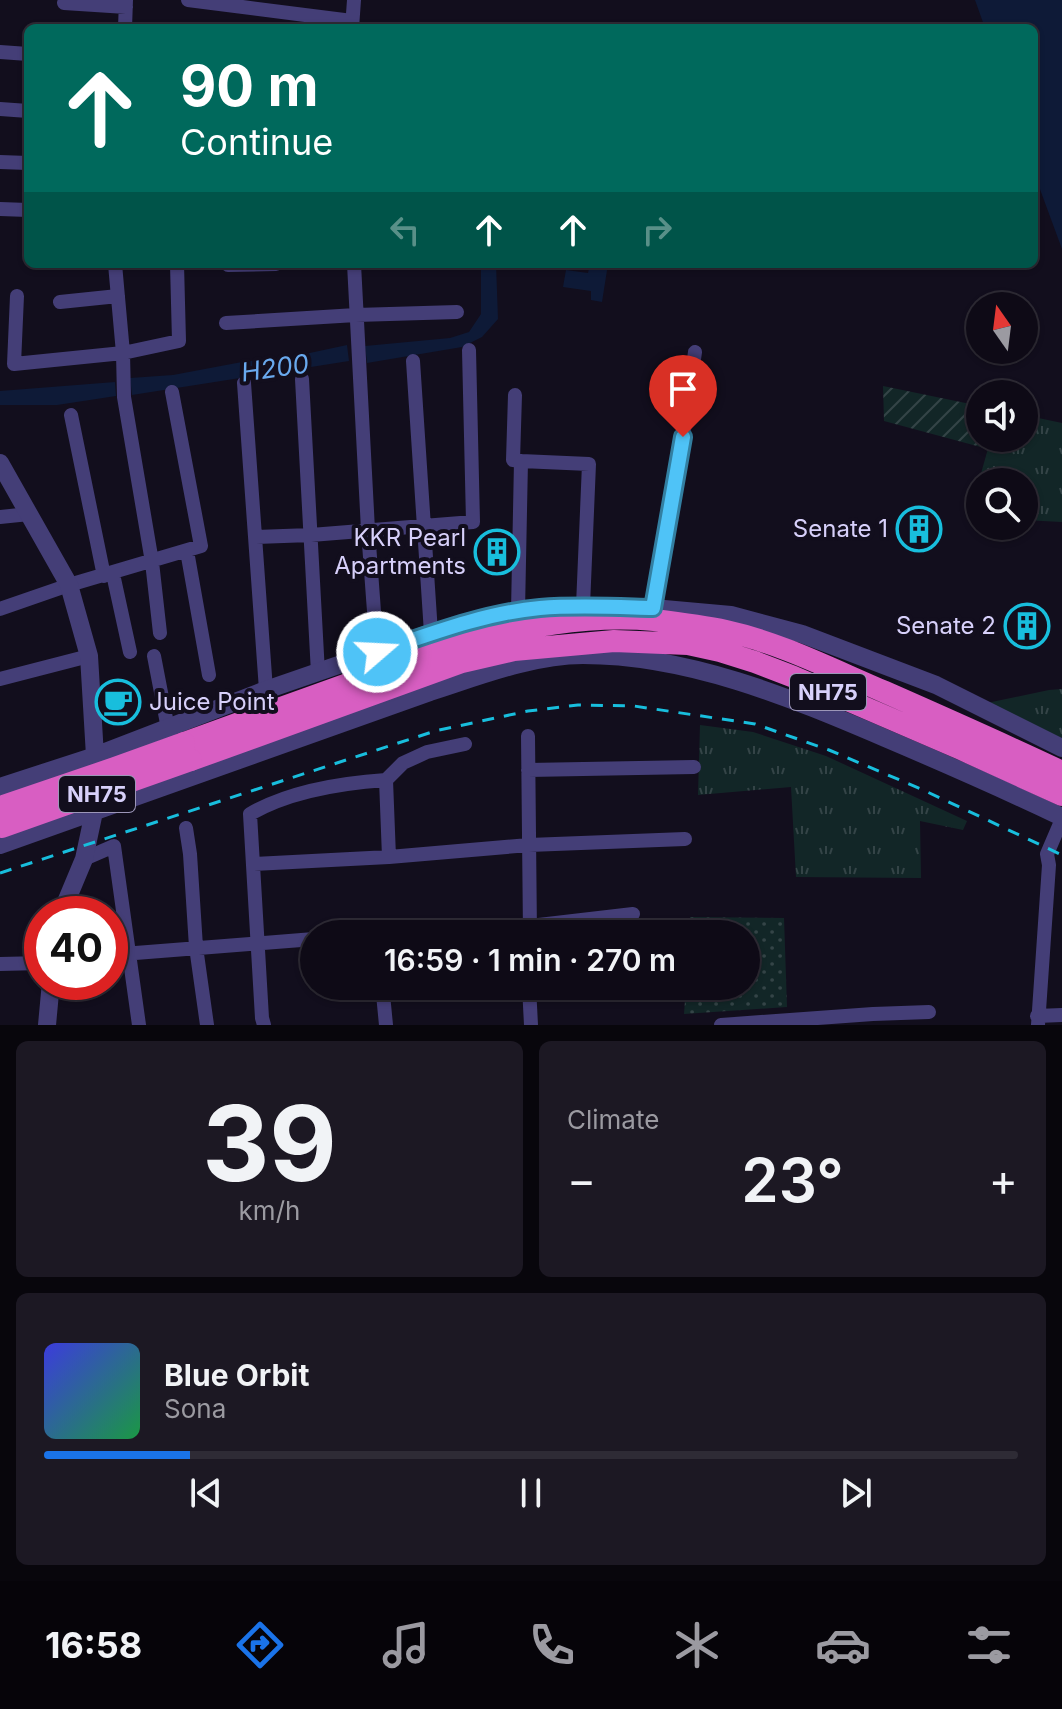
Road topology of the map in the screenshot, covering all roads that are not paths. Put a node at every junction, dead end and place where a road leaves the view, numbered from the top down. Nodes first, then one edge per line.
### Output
1 (188, 0) edge
2 (354, 0) edge
3 (64, 3) dead end
4 (126, 4) edge
5 (125, 24) edge
6 (352, 24) edge
7 (0, 52) edge
8 (24, 54) edge
9 (0, 109) edge
10 (24, 111) edge
11 (0, 162) edge
12 (24, 163) edge
13 (0, 209) edge
14 (24, 210) edge
15 (115, 268) edge
16 (177, 268) edge
17 (354, 268) edge
18 (17, 296) dead end
19 (118, 296) junction
20 (60, 302) dead end
21 (457, 312) dead end
22 (356, 315) junction
23 (226, 323) dead end
24 (469, 350) dead end
25 (695, 352) dead end
26 (123, 353) junction
27 (413, 361) dead end
28 (302, 379) dead end
29 (244, 383) dead end
30 (172, 392) dead end
31 (515, 395) dead end
32 (71, 415) dead end
33 (521, 461) junction
34 (0, 463) edge
35 (29, 514) junction
36 (0, 517) edge
37 (424, 526) junction
38 (368, 530) junction
39 (311, 535) junction
40 (256, 537) junction
41 (187, 551) junction
42 (152, 562) junction
43 (109, 575) junction
44 (69, 585) junction
45 (583, 606) junction
46 (0, 609) edge
47 (533, 614) junction
48 (652, 614) junction
49 (160, 633) dead end
50 (431, 633) junction
51 (580, 649) junction
52 (130, 652) dead end
53 (377, 652) junction
54 (89, 656) junction
55 (154, 656) dead end
56 (318, 673) junction
57 (209, 675) dead end
58 (0, 679) edge
59 (266, 690) junction
60 (528, 736) dead end
61 (181, 744) junction
62 (465, 744) dead end
63 (1062, 748) edge
64 (95, 759) junction
65 (694, 767) dead end
66 (528, 770) junction
67 (1062, 772) edge
68 (386, 780) junction
69 (181, 781) junction
70 (1062, 795) edge
71 (1, 807) edge
72 (95, 809) junction
73 (1062, 818) edge
74 (186, 828) dead end
75 (685, 839) dead end
76 (529, 845) junction
77 (389, 857) junction
78 (84, 859) junction
79 (253, 864) junction
80 (1056, 869) edge
81 (69, 896) edge
82 (633, 914) dead end
83 (530, 920) edge
84 (594, 920) edge
85 (300, 940) edge
86 (257, 942) junction
87 (196, 947) junction
88 (130, 952) junction
89 (24, 963) edge
90 (0, 964) edge
91 (49, 1000) edge
92 (384, 1000) edge
93 (530, 1000) edge
94 (929, 1012) dead end
95 (1062, 1015) edge
96 (873, 1020) edge
97 (1037, 1020) edge
98 (47, 1025) edge
99 (139, 1025) edge
100 (207, 1025) edge
101 (264, 1025) edge
102 (386, 1025) edge
103 (531, 1025) edge
104 (721, 1025) edge

1 - 6 street
2 - 6 street
3 - 4 street
4 - 5 street
7 - 8 street
9 - 10 street
11 - 12 street
13 - 14 street
15 - 19 street
16 - 26 street
17 - 22 street
18 - 26 street
19 - 20 street
19 - 26 street
21 - 22 street
22 - 23 street
22 - 38 street
24 - 37 street
25 - 48 street
26 - 42 street
27 - 37 street
28 - 39 street
29 - 40 street
30 - 41 street
31 - 33 street
32 - 43 street
33 - 45 street
33 - 47 street
34 - 35 street
35 - 36 street
35 - 44 street
37 - 38 street
37 - 50 street
38 - 39 street
38 - 53 street
39 - 40 street
39 - 56 street
40 - 59 street
41 - 42 street
41 - 57 street
42 - 43 street
42 - 49 street
43 - 44 street
43 - 52 street
44 - 46 street
44 - 54 street
45 - 47 street
45 - 48 street
47 - 48 highway, NH75
47 - 50 street
47 - 61 highway, NH75
48 - 63 street
48 - 67 highway, NH75
50 - 53 street
51 - 61 highway, NH75
51 - 69 street
51 - 70 highway, NH75
51 - 73 street
53 - 56 street
54 - 58 street
54 - 64 street
55 - 61 street
56 - 59 street
59 - 61 street
60 - 66 street
61 - 64 street
61 - 69 street
61 - 71 highway, NH75, bridge
62 - 68 street
64 - 71 street
64 - 72 street
65 - 66 street
66 - 76 street
68 - 77 street
68 - 79 street
69 - 72 street
71 - 72 street
72 - 78 street
73 - 80 street
74 - 87 street
75 - 76 street
76 - 77 street
76 - 83 street
77 - 79 street
78 - 81 street
78 - 88 street
79 - 86 street
80 - 97 street
82 - 84 street
85 - 86 street
86 - 87 street
86 - 101 street
87 - 88 street
87 - 100 street
88 - 99 street
89 - 90 street
91 - 98 street
92 - 102 street
93 - 103 street
94 - 96 street
95 - 97 street
96 - 104 street

